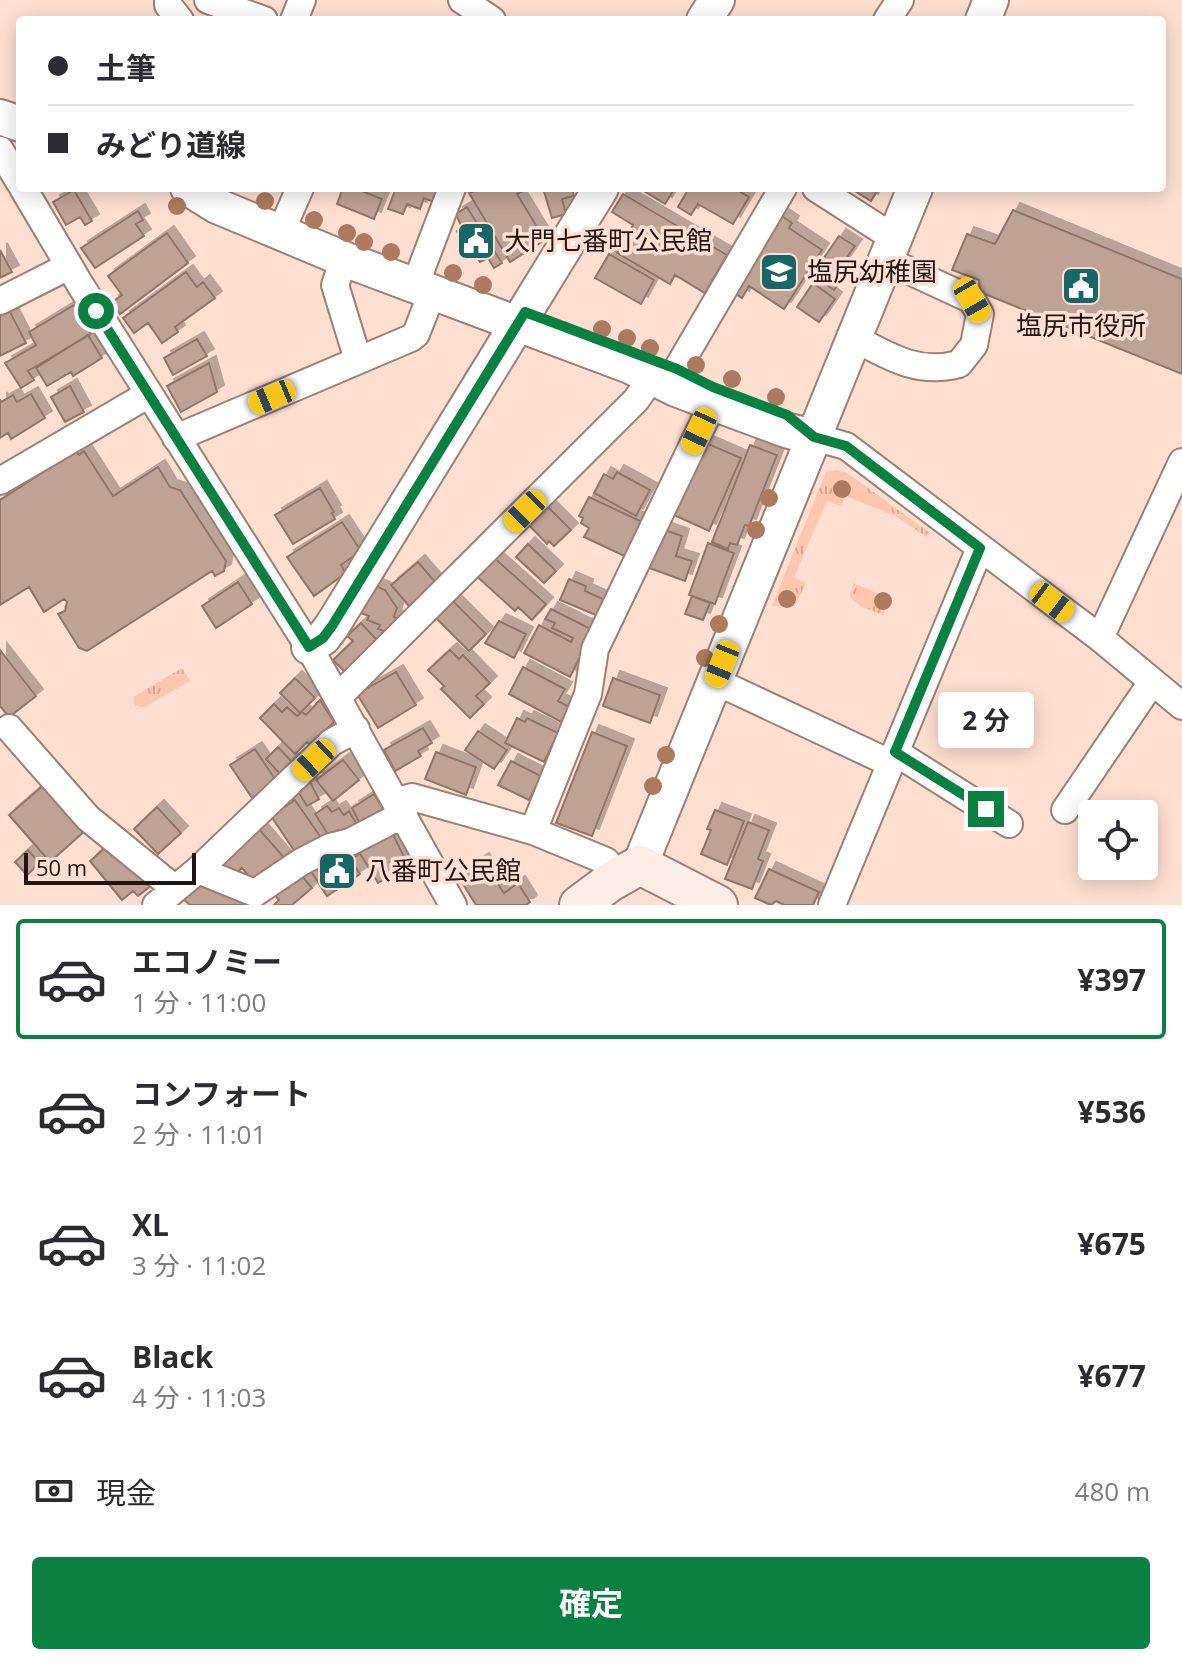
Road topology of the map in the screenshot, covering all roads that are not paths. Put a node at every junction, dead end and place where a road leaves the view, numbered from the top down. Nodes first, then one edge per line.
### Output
1 (208, 0) edge
2 (462, 0) edge
3 (253, 16) edge
4 (486, 16) edge
5 (0, 150) edge
6 (16, 177) edge
7 (25, 192) edge
8 (195, 192) edge
9 (204, 192) edge
10 (451, 192) edge
11 (599, 192) edge
12 (781, 192) edge
13 (821, 192) edge
14 (913, 192) edge
15 (295, 196) edge
16 (890, 249) junction
17 (344, 259) junction
18 (69, 266) junction
19 (425, 284) junction
20 (0, 301) edge
21 (522, 318) junction
22 (854, 338) junction
23 (358, 360) junction
24 (664, 373) junction
25 (149, 394) junction
26 (713, 403) junction
27 (814, 437) junction
28 (176, 438) junction
29 (1182, 462) edge
30 (0, 481) edge
31 (980, 548) junction
32 (1100, 638) junction
33 (309, 647) junction
34 (1152, 682) junction
35 (714, 684) junction
36 (338, 697) junction
37 (1181, 702) edge
38 (9, 728) dead end
39 (356, 729) junction
40 (892, 757) junction
41 (400, 808) junction
42 (1065, 810) dead end
43 (1009, 824) dead end
44 (533, 831) junction
45 (198, 870) junction
46 (629, 871) junction
47 (165, 896) edge
48 (453, 905) edge
49 (579, 905) edge
50 (718, 905) edge
51 (832, 905) edge

1 - 3 street
2 - 4 street
5 - 6 street
7 - 18 street
8 - 17 street
9 - 15 street
10 - 19 street
11 - 21 street
12 - 24 street
13 - 16 street
14 - 16 street
15 - 19 street
16 - 22 street
16 - 22 street
17 - 19 street
17 - 23 street
18 - 20 street
18 - 25 street
19 - 21 street
19 - 23 street
21 - 24 street
21 - 33 street
22 - 27 street
23 - 28 street
24 - 26 street
24 - 27 street
24 - 36 street
25 - 28 street
25 - 30 street
26 - 27 street
26 - 44 street
27 - 31 street
27 - 35 street
28 - 33 street
29 - 32 street
31 - 32 street
31 - 40 street
32 - 34 street
33 - 36 street
34 - 37 street
34 - 42 street
35 - 40 street
35 - 46 street
36 - 39 street
38 - 47 street
39 - 41 street
39 - 45 street
40 - 43 street
40 - 51 street
41 - 44 street
41 - 45 street
41 - 48 street
44 - 46 street
45 - 47 street
46 - 49 main road
46 - 50 main road

